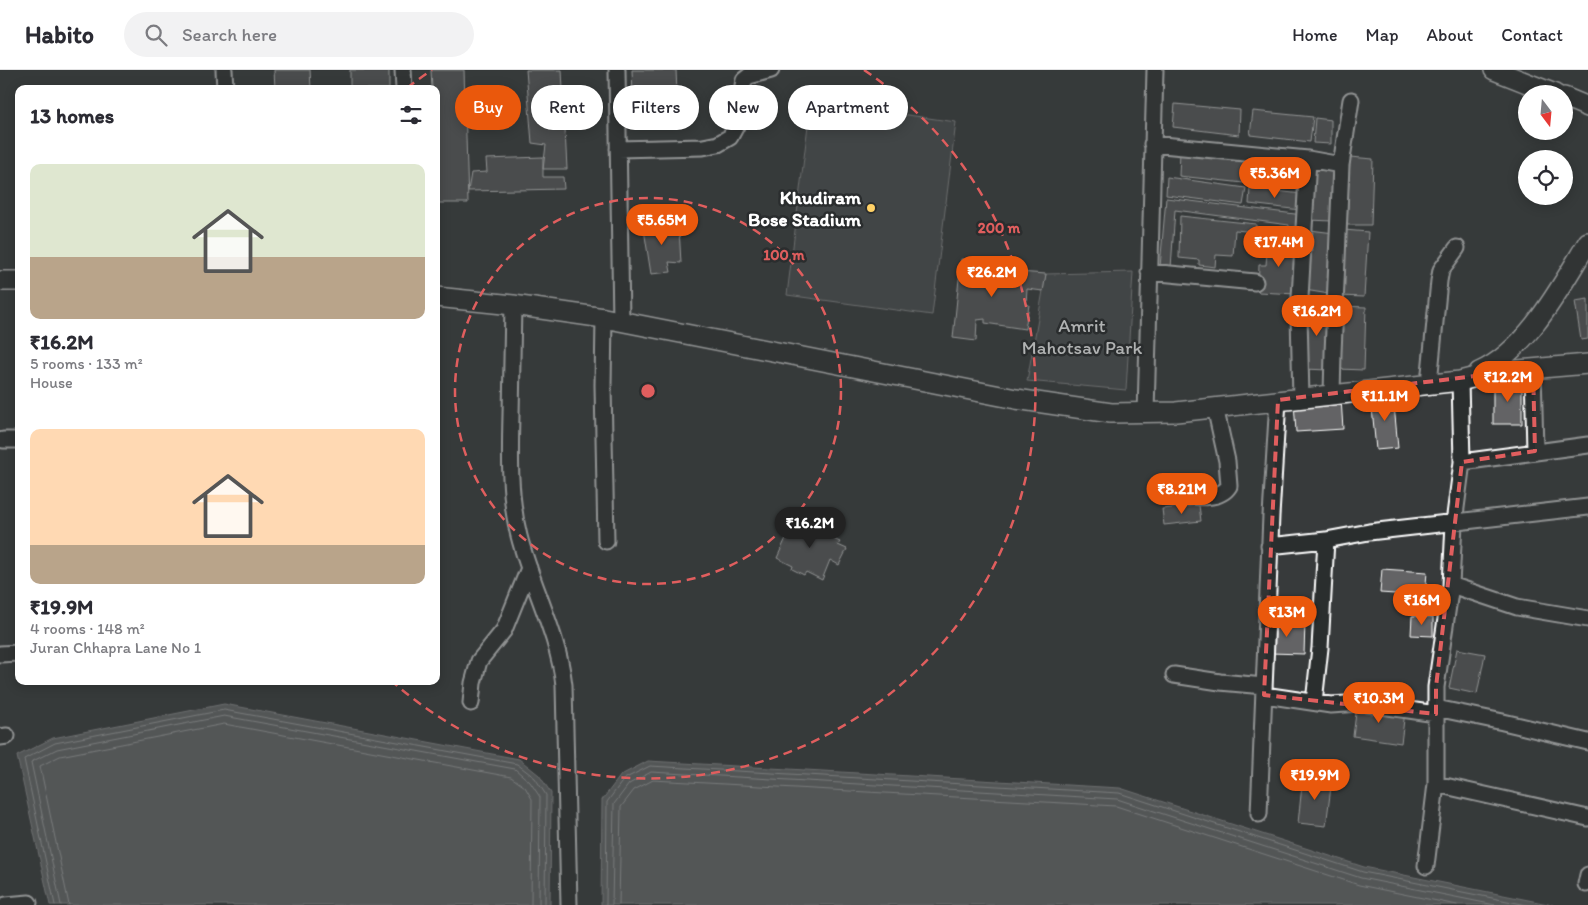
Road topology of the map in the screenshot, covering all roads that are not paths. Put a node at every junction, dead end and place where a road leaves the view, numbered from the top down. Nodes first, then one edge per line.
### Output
1 (224, 70) edge
2 (403, 70) edge
3 (617, 70) edge
4 (771, 70) edge
5 (1155, 70) edge
6 (1494, 70) edge
7 (225, 85) edge
8 (404, 85) edge
9 (1532, 85) edge
10 (1351, 100) dead end
11 (1573, 101) edge
12 (1588, 107) edge
13 (1152, 144) junction
14 (618, 149) junction
15 (1308, 159) junction
16 (1341, 165) junction
17 (1588, 242) edge
18 (1457, 248) dead end
19 (1149, 272) junction
20 (15, 280) edge
21 (0, 281) edge
22 (1255, 282) dead end
23 (440, 297) edge
24 (513, 305) junction
25 (613, 320) junction
26 (1588, 364) edge
27 (1533, 369) junction
28 (1460, 381) junction
29 (1429, 383) junction
30 (1332, 394) junction
31 (1301, 398) junction
32 (1278, 400) junction
33 (1215, 407) junction
34 (1146, 413) junction
35 (3, 440) dead end
36 (15, 440) edge
37 (1588, 445) edge
38 (1535, 451) junction
39 (1462, 462) junction
40 (1175, 494) dead end
41 (1588, 506) edge
42 (1454, 523) junction
43 (606, 540) dead end
44 (1326, 540) junction
45 (1269, 546) junction
46 (529, 568) junction
47 (1450, 585) junction
48 (1588, 619) edge
49 (0, 654) edge
50 (15, 654) edge
51 (1174, 675) dead end
52 (1264, 690) junction
53 (1314, 702) junction
54 (472, 704) dead end
55 (1436, 711) junction
56 (1588, 742) edge
57 (1436, 784) junction
58 (1259, 814) dead end
59 (1588, 818) edge
60 (1426, 866) dead end
61 (29, 903) dead end
62 (6, 905) edge
63 (569, 905) edge

1 - 7 street
2 - 8 street
3 - 14 street
4 - 14 street
5 - 13 street
6 - 9 main road
10 - 16 street
11 - 12 main road
13 - 15 street
13 - 19 street
14 - 25 street
15 - 16 street
15 - 31 street
16 - 30 street
17 - 28 main road
18 - 29 street
19 - 22 street
19 - 34 street
20 - 21 main road
23 - 24 main road
24 - 25 main road
24 - 46 street
25 - 34 main road
25 - 43 street
26 - 27 main road
27 - 28 main road
27 - 38 street
28 - 29 main road
28 - 39 street
29 - 30 main road
30 - 31 main road
31 - 32 main road
32 - 33 main road
32 - 45 street
33 - 34 main road
33 - 40 street
35 - 36 street
37 - 38 street
38 - 39 street
39 - 42 street
41 - 42 street
42 - 44 street
42 - 47 street
44 - 45 street
44 - 53 street
45 - 52 street
46 - 54 street
46 - 63 street
47 - 48 street
47 - 55 street
49 - 50 street
51 - 52 street
52 - 53 street
52 - 58 street
53 - 55 street
55 - 56 street
55 - 57 street
57 - 59 street
57 - 60 street
61 - 62 street

